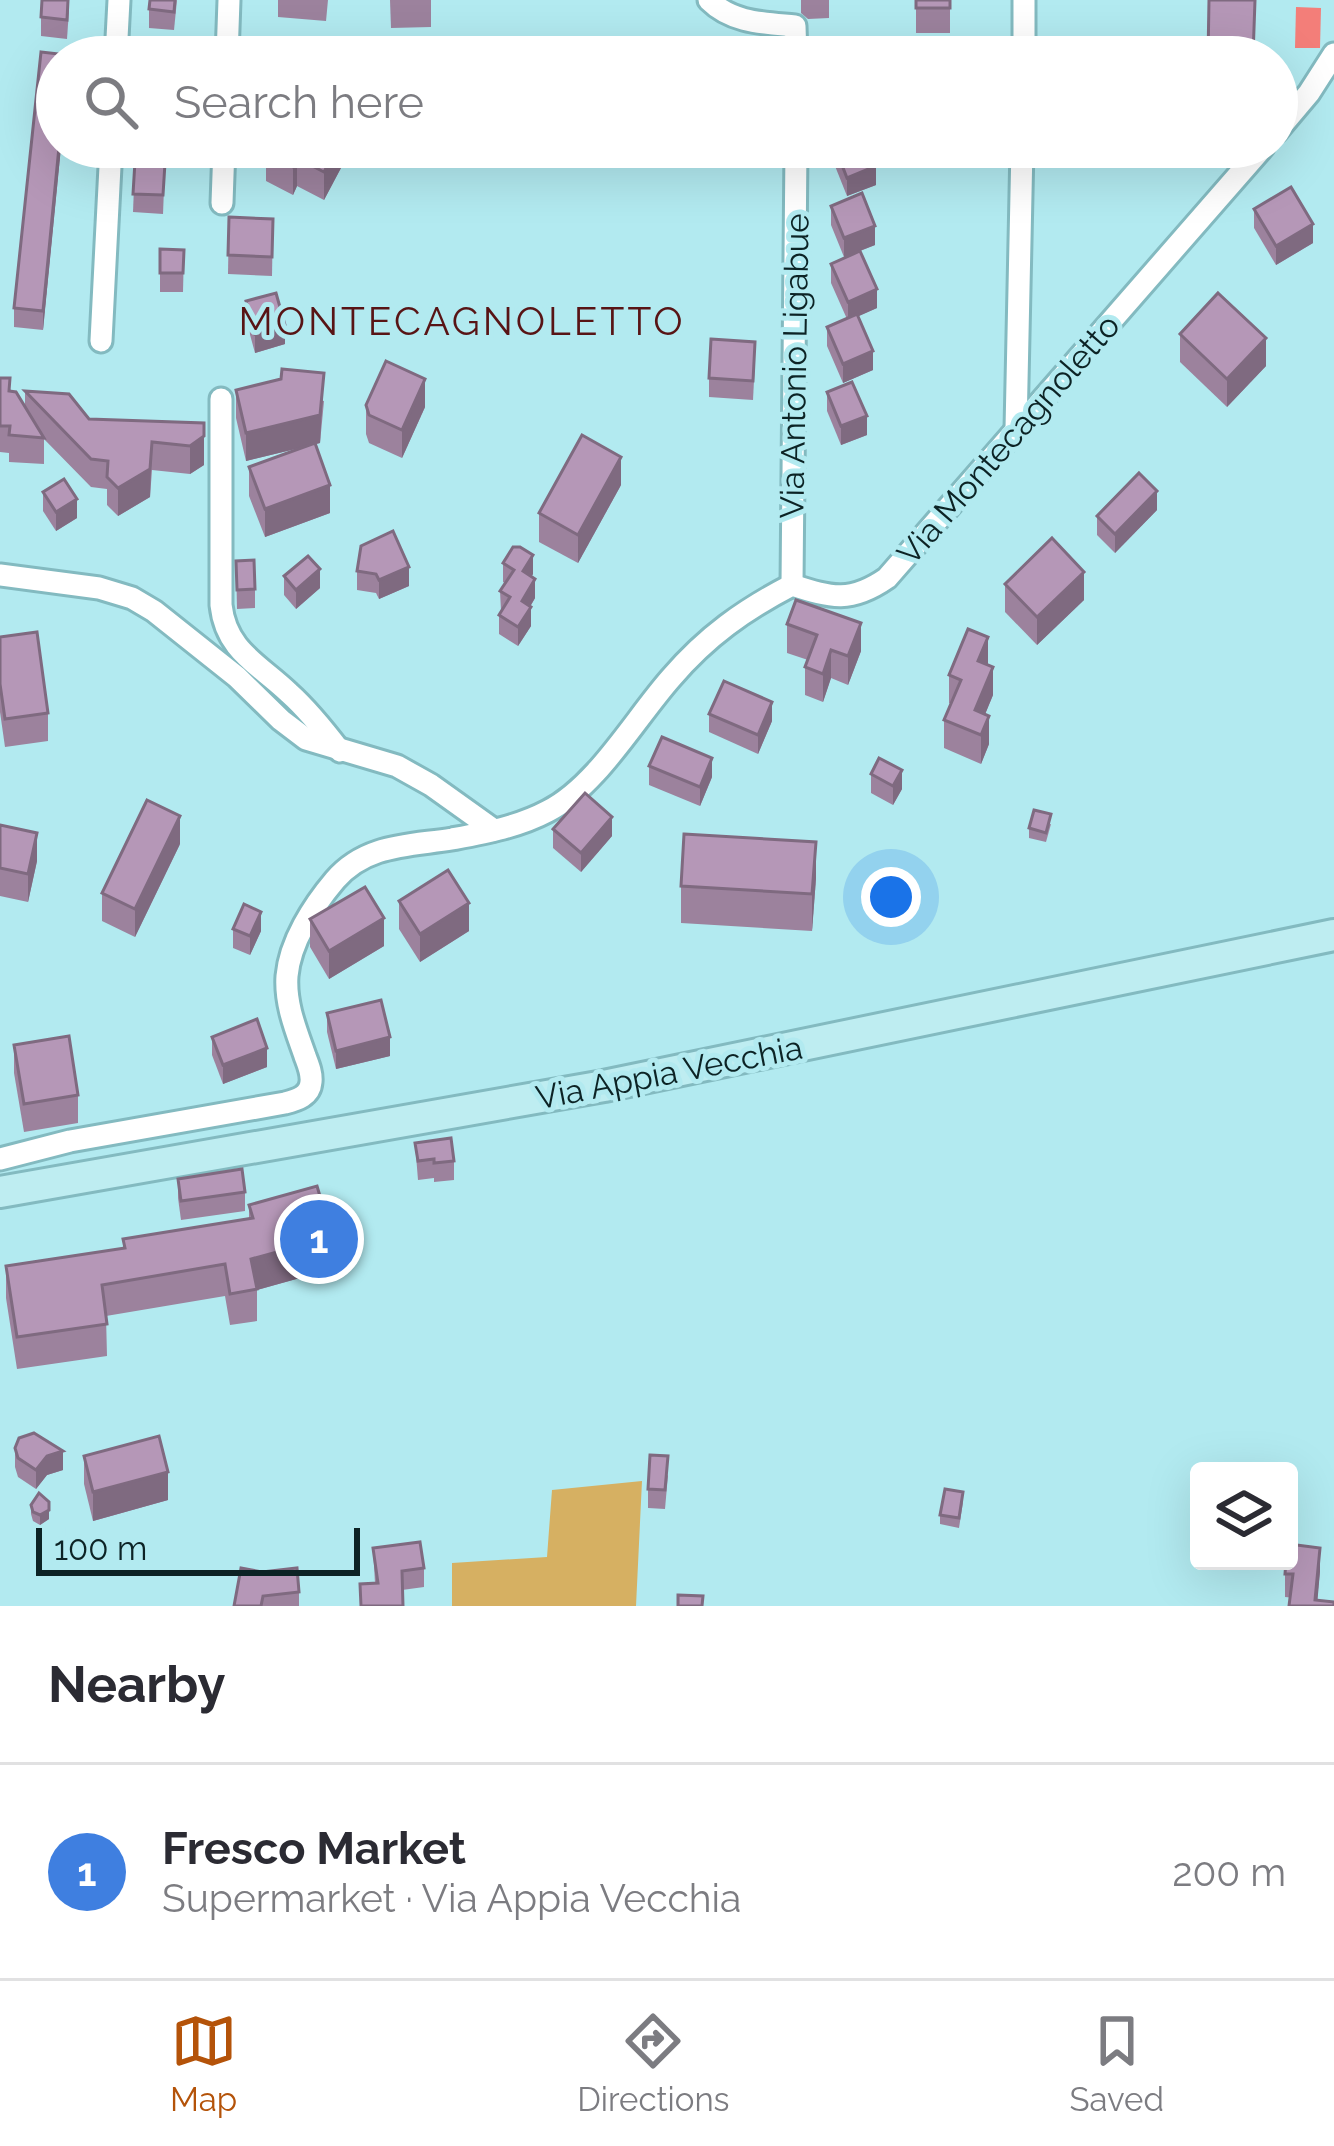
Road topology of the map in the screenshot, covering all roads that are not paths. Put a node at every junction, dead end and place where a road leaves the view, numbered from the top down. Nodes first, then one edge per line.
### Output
1 (119, 0) edge
2 (229, 0) edge
3 (709, 0) edge
4 (795, 0) edge
5 (1024, 0) edge
6 (795, 26) junction
7 (117, 36) edge
8 (228, 36) edge
9 (795, 36) edge
10 (1024, 36) edge
11 (1334, 54) edge
12 (1298, 107) edge
13 (110, 168) edge
14 (224, 168) edge
15 (796, 168) edge
16 (1022, 168) edge
17 (1245, 168) edge
18 (223, 203) dead end
19 (101, 341) dead end
20 (221, 399) dead end
21 (1016, 429) junction
22 (0, 575) edge
23 (792, 585) junction
24 (340, 751) junction
25 (494, 830) junction
26 (1334, 935) edge
27 (0, 1159) edge
28 (0, 1192) edge

1 - 7 street
2 - 8 street
3 - 6 street
4 - 6 street
5 - 10 street
6 - 9 street
11 - 12 street
13 - 19 street
14 - 18 street
15 - 23 street, Via Antonio Ligabue
16 - 21 street
17 - 21 street, Via Montecagnoletto
20 - 24 street
21 - 23 street, Via Montecagnoletto
22 - 24 street
23 - 25 street
24 - 25 street
25 - 27 street
26 - 28 main road, Via Appia Vecchia

